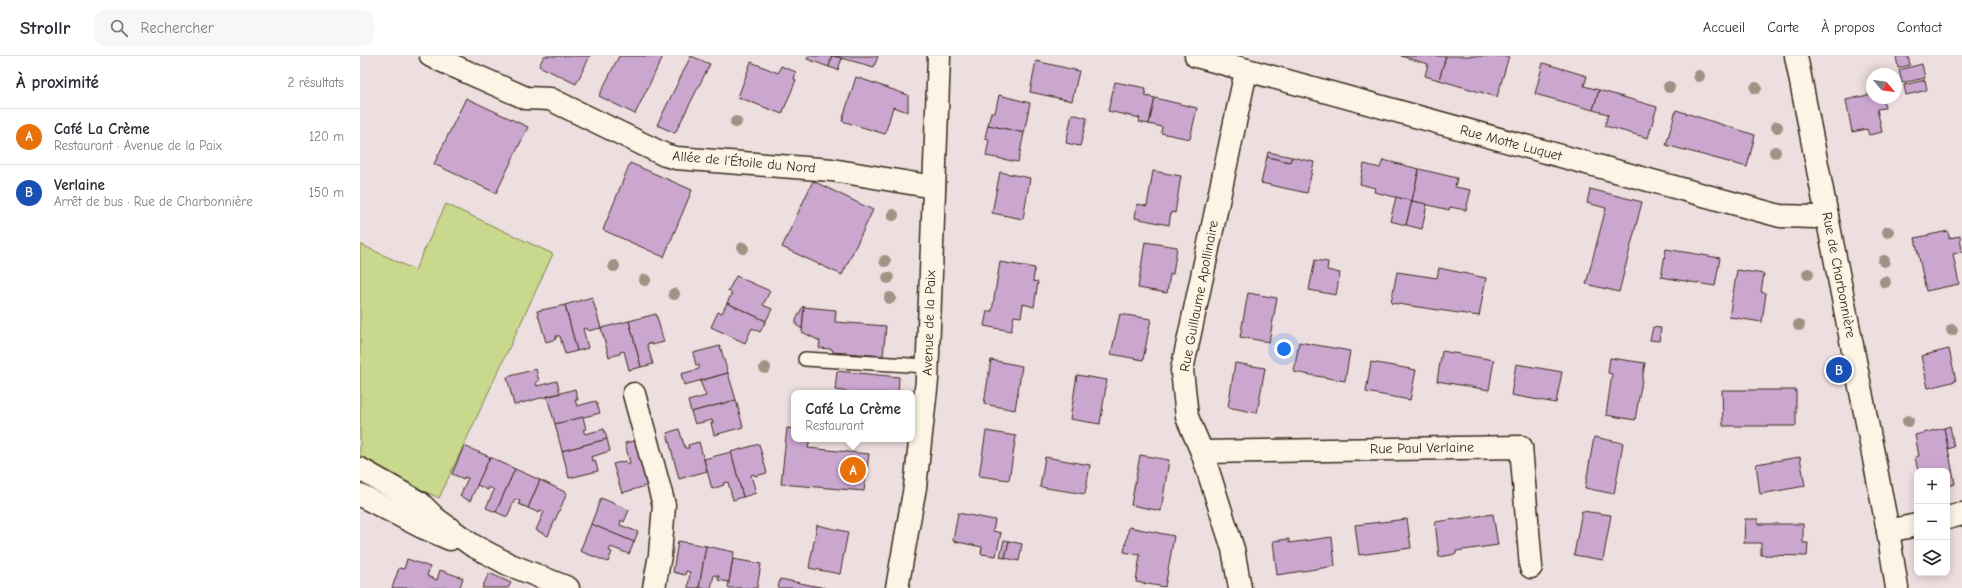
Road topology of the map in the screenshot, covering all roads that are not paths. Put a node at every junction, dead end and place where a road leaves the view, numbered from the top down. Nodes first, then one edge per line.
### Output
1 (431, 56) edge
2 (939, 56) edge
3 (1196, 56) edge
4 (1796, 56) edge
5 (1246, 71) junction
6 (934, 187) junction
7 (1827, 215) junction
8 (805, 359) dead end
9 (927, 366) junction
10 (634, 394) dead end
11 (1202, 452) junction
12 (360, 470) edge
13 (360, 495) edge
14 (1962, 514) edge
15 (1950, 517) edge
16 (1914, 525) edge
17 (1888, 531) junction
18 (472, 545) junction
19 (1531, 567) dead end
20 (564, 587) edge
21 (654, 588) edge
22 (897, 588) edge
23 (1240, 588) edge
24 (1897, 588) edge

1 - 6 street, Allée de l'Étoile du Nord
2 - 6 street, Avenue de la Paix
3 - 5 street, Rue Motte Luquet
4 - 7 street, Rue de Charbonnière
5 - 7 street, Rue Motte Luquet
5 - 11 street, Rue Guillaume Apollinaire
6 - 9 street, Avenue de la Paix
7 - 17 street, Rue de Charbonnière
8 - 9 lane
9 - 22 street, Avenue de la Paix
10 - 21 street
11 - 19 street, Rue Paul Verlaine
11 - 23 street, Rue Guillaume Apollinaire
12 - 18 street
13 - 18 street
14 - 15 street
16 - 17 street
17 - 24 street, Rue de Charbonnière
18 - 20 street

